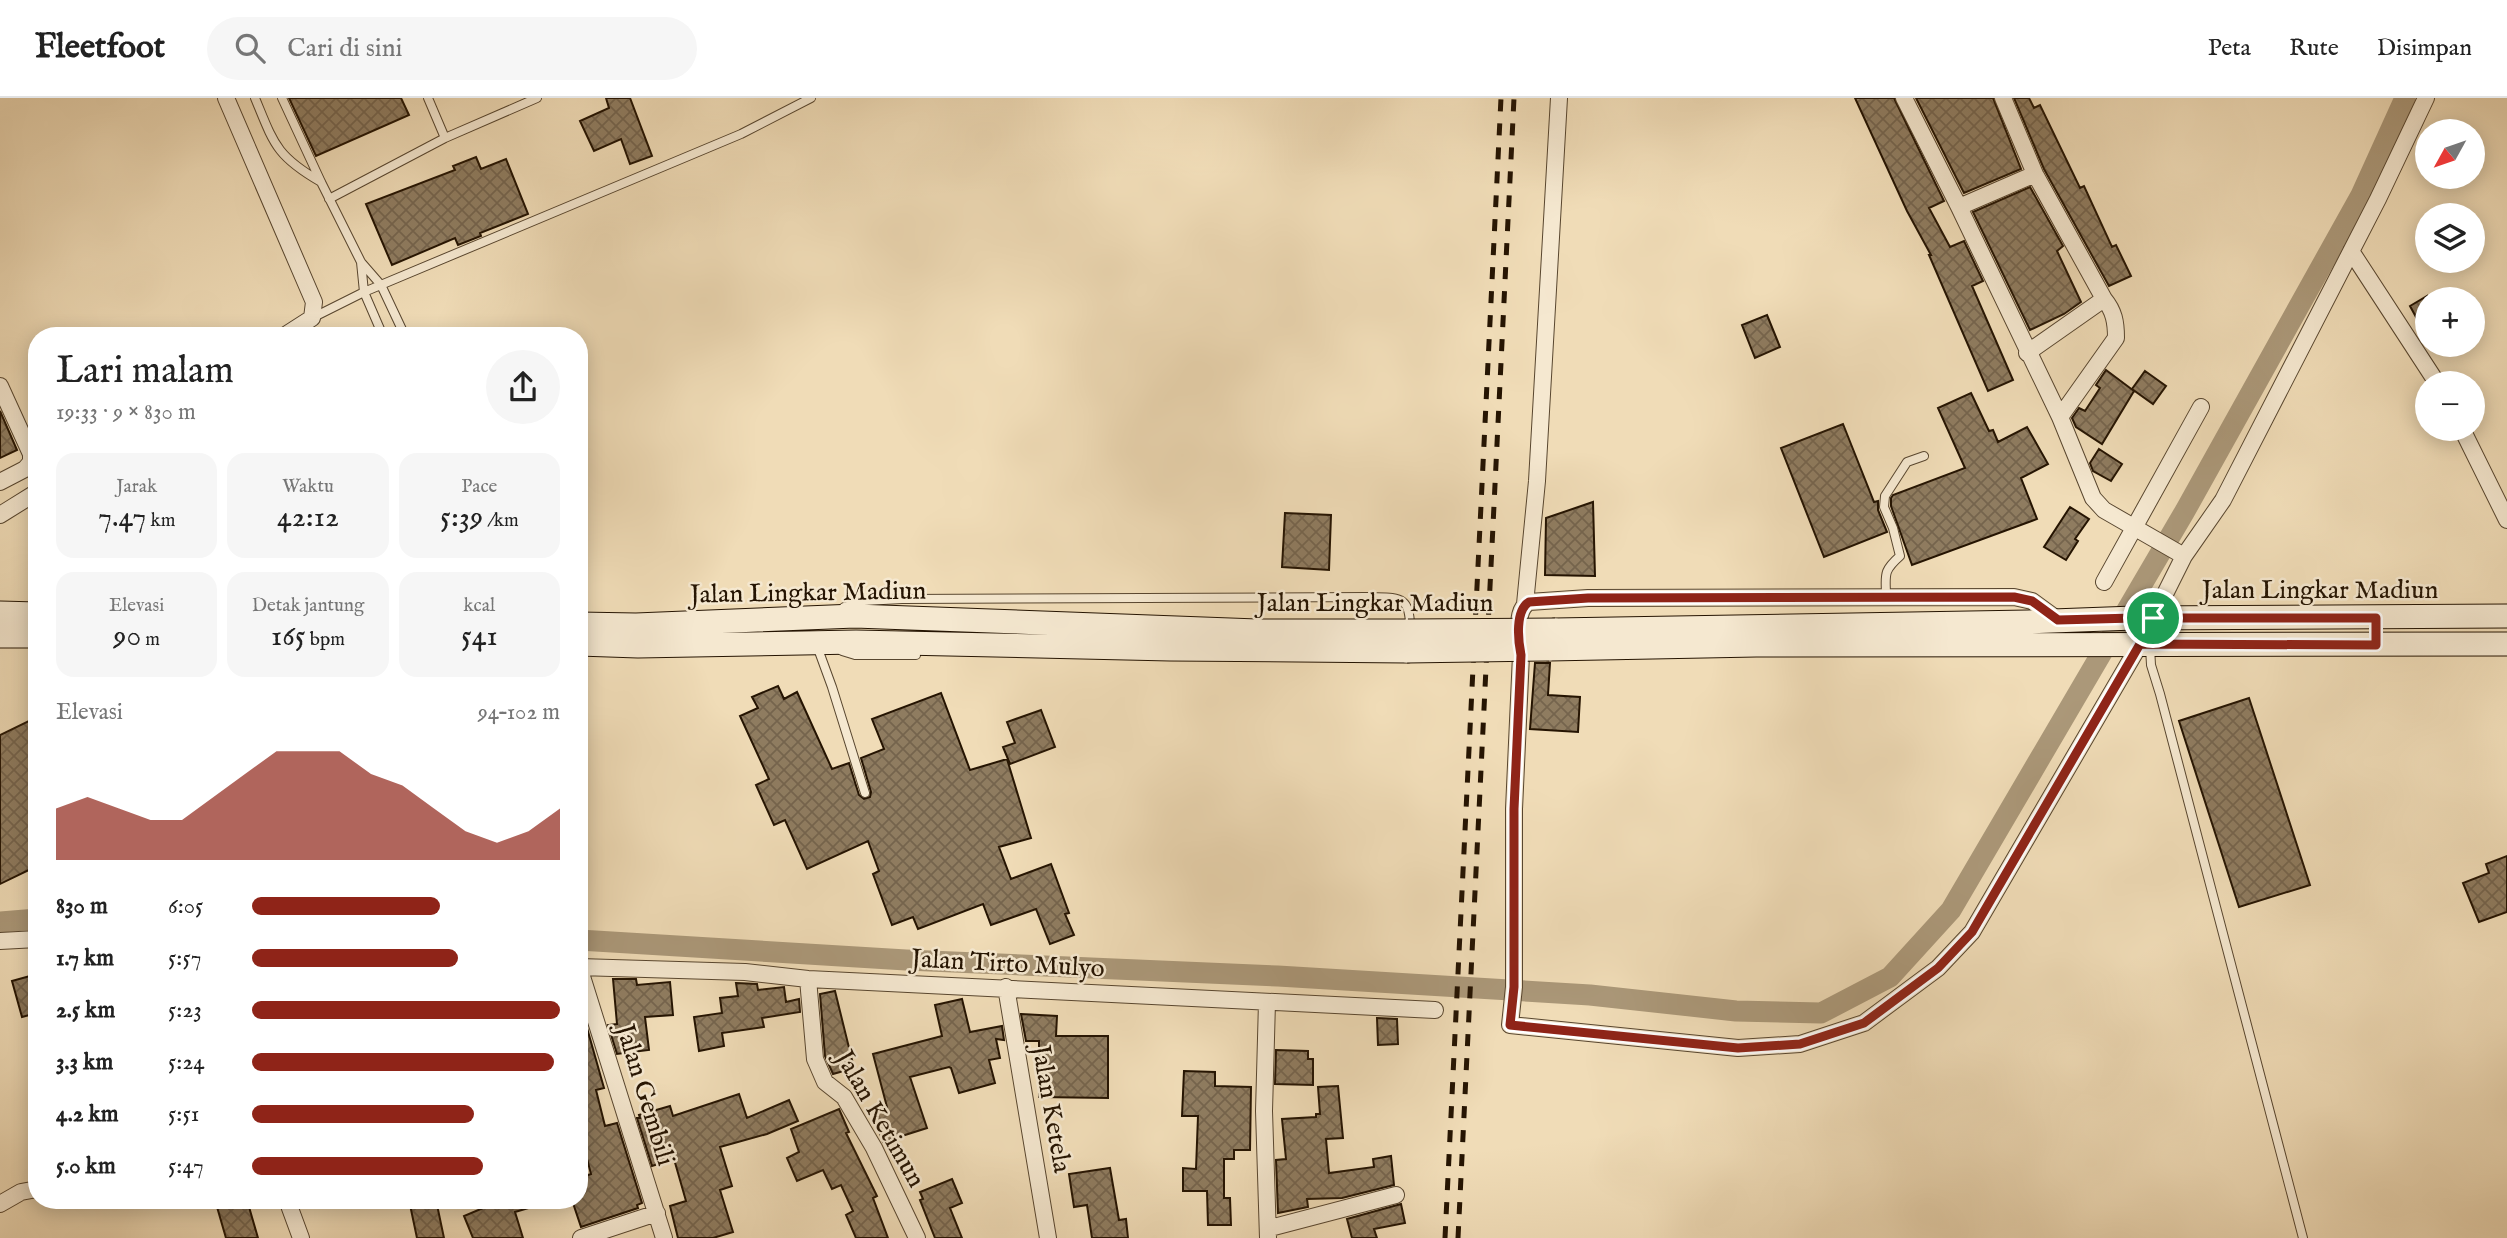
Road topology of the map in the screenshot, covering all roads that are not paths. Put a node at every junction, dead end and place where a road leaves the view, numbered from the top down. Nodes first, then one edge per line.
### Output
1 (226, 98) edge
2 (255, 98) edge
3 (282, 98) edge
4 (428, 98) edge
5 (537, 98) edge
6 (811, 98) edge
7 (1559, 98) edge
8 (1904, 98) edge
9 (2003, 98) edge
10 (2426, 98) edge
11 (445, 138) junction
12 (2035, 174) junction
13 (321, 182) junction
14 (329, 200) junction
15 (1959, 207) junction
16 (2351, 251) junction
17 (361, 262) junction
18 (382, 285) junction
19 (364, 292) junction
20 (2104, 299) junction
21 (312, 318) junction
22 (298, 327) edge
23 (379, 327) edge
24 (401, 327) edge
25 (2027, 353) junction
26 (2429, 371) edge
27 (0, 386) edge
28 (2201, 407) dead end
29 (2060, 417) junction
30 (2468, 441) edge
31 (28, 447) edge
32 (1924, 456) dead end
33 (28, 466) edge
34 (0, 482) edge
35 (28, 498) edge
36 (0, 515) edge
37 (2507, 520) edge
38 (2134, 528) junction
39 (2180, 554) junction
40 (2104, 582) dead end
41 (1886, 597) junction
42 (1524, 604) junction
43 (0, 614) edge
44 (28, 614) edge
45 (2507, 616) edge
46 (822, 617) junction
47 (2144, 618) junction
48 (2376, 618) junction
49 (2058, 620) junction
50 (588, 624) edge
51 (0, 636) edge
52 (28, 636) edge
53 (2036, 637) junction
54 (820, 643) junction
55 (588, 644) edge
56 (2138, 644) junction
57 (2507, 644) edge
58 (2376, 645) junction
59 (922, 654) dead end
60 (975, 654) dead end
61 (1521, 655) junction
62 (865, 793) dead end
63 (28, 939) edge
64 (0, 941) edge
65 (588, 967) edge
66 (808, 979) junction
67 (1006, 987) junction
68 (588, 995) edge
69 (1267, 1002) junction
70 (1435, 1010) dead end
71 (28, 1191) edge
72 (1396, 1195) dead end
73 (0, 1204) edge
74 (290, 1209) edge
75 (657, 1213) junction
76 (1269, 1233) edge
77 (301, 1238) edge
78 (581, 1238) edge
79 (664, 1238) edge
80 (917, 1238) edge
81 (1048, 1238) edge
82 (2303, 1238) edge

1 - 21 street
2 - 13 lane
3 - 13 lane
4 - 11 lane
5 - 11 lane
6 - 18 lane
7 - 42 street
8 - 15 street
9 - 12 street
10 - 16 street
11 - 14 lane
12 - 15 street
12 - 20 street
13 - 14 lane
14 - 17 lane
15 - 25 street
16 - 26 street
16 - 39 street
17 - 18 lane
17 - 19 lane
18 - 19 lane
18 - 24 lane
19 - 21 lane
19 - 23 lane
20 - 25 street
20 - 29 street
21 - 22 street
25 - 29 street
27 - 31 street
28 - 38 street
29 - 38 street
30 - 37 street
32 - 41 lane
33 - 34 street
35 - 36 street
38 - 39 street
38 - 40 street
39 - 47 street
41 - 42 street
41 - 49 street
42 - 61 street
43 - 44 main road
45 - 48 main road, Jalan Lingkar Madiun
46 - 50 main road, Jalan Lingkar Madiun
46 - 53 main road, Jalan Lingkar Madiun, bridge
46 - 60 lane
47 - 48 main road, Jalan Lingkar Madiun
47 - 49 main road, Jalan Lingkar Madiun
48 - 58 main road
49 - 53 main road, Jalan Lingkar Madiun
51 - 52 main road
53 - 54 main road, Jalan Lingkar Madiun, bridge
53 - 56 main road, Jalan Lingkar Madiun
53 - 61 street
54 - 55 main road, Jalan Lingkar Madiun
54 - 59 lane
54 - 62 lane
56 - 58 main road, Jalan Lingkar Madiun
56 - 61 street
56 - 82 lane
57 - 58 main road, Jalan Lingkar Madiun
63 - 64 street
65 - 66 street, Jalan Tirto Mulyo
66 - 67 street, Jalan Tirto Mulyo
66 - 80 street, Jalan Ketimun
67 - 69 street, Jalan Tirto Mulyo
67 - 81 street, Jalan Ketela
68 - 75 street, Jalan Gembili
69 - 70 street, Jalan Tirto Mulyo
69 - 76 street
71 - 73 street
72 - 76 street
74 - 77 street
75 - 78 street
75 - 79 street, Jalan Gembili

